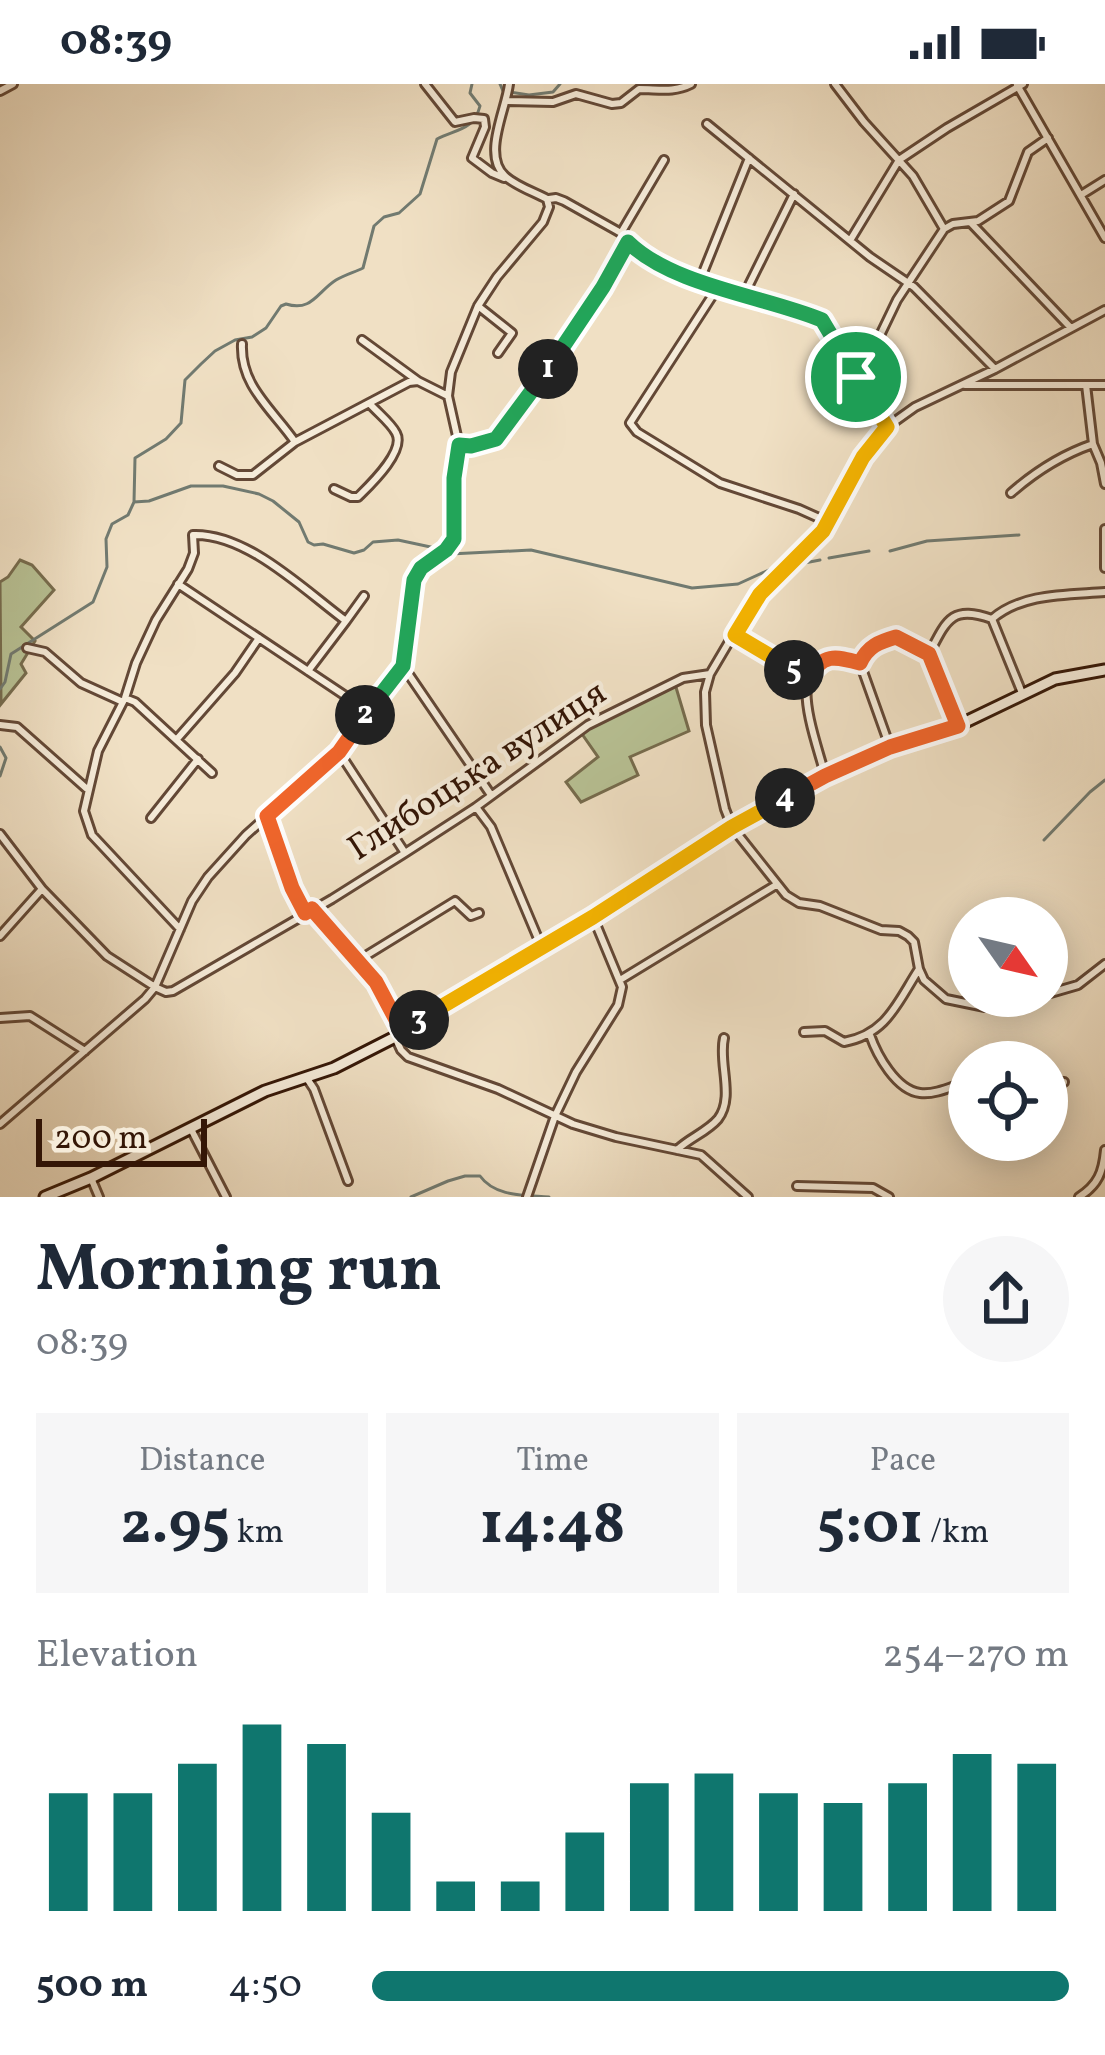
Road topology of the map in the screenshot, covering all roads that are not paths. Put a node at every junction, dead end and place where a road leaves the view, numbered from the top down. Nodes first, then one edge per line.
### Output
1 (13, 84) edge
2 (425, 84) edge
3 (691, 84) edge
4 (835, 84) edge
5 (509, 85) edge
6 (1019, 85) edge
7 (0, 91) edge
8 (507, 99) junction
9 (706, 124) dead end
10 (1048, 138) junction
11 (749, 158) junction
12 (664, 160) dead end
13 (899, 160) junction
14 (508, 179) junction
15 (1105, 180) edge
16 (794, 194) junction
17 (1081, 195) junction
18 (548, 199) junction
19 (971, 223) junction
20 (944, 229) junction
21 (621, 233) junction
22 (1105, 238) edge
23 (851, 239) junction
24 (628, 242) junction
25 (700, 280) junction
26 (908, 284) junction
27 (718, 287) junction
28 (744, 295) junction
29 (478, 306) junction
30 (1105, 310) edge
31 (1071, 328) junction
32 (362, 340) dead end
33 (242, 344) dead end
34 (498, 353) dead end
35 (994, 368) junction
36 (856, 377) junction
37 (418, 381) junction
38 (962, 385) junction
39 (1086, 385) junction
40 (1105, 385) edge
41 (448, 396) junction
42 (370, 404) junction
43 (887, 427) junction
44 (296, 442) junction
45 (1093, 444) junction
46 (459, 445) junction
47 (220, 466) dead end
48 (1105, 484) edge
49 (334, 489) dead end
50 (1011, 493) dead end
51 (828, 522) junction
52 (1105, 529) edge
53 (1105, 568) edge
54 (178, 584) junction
55 (1105, 592) edge
56 (364, 596) dead end
57 (992, 619) junction
58 (346, 621) junction
59 (735, 635) junction
60 (259, 638) junction
61 (27, 648) dead end
62 (929, 654) junction
63 (860, 663) junction
64 (403, 666) junction
65 (1105, 670) edge
66 (308, 671) junction
67 (710, 674) junction
68 (808, 678) junction
69 (1022, 693) junction
70 (124, 700) junction
71 (368, 711) junction
72 (0, 725) edge
73 (958, 726) junction
74 (176, 739) junction
75 (890, 747) junction
76 (339, 752) junction
77 (198, 759) junction
78 (212, 772) dead end
79 (825, 776) junction
80 (87, 788) junction
81 (491, 795) junction
82 (476, 807) junction
83 (267, 816) junction
84 (152, 818) dead end
85 (732, 827) junction
86 (0, 834) edge
87 (405, 853) junction
88 (776, 885) junction
89 (42, 889) junction
90 (309, 911) junction
91 (479, 914) dead end
92 (593, 917) junction
93 (180, 929) junction
94 (0, 936) edge
95 (542, 948) junction
96 (359, 960) junction
97 (1105, 964) edge
98 (919, 969) junction
99 (620, 980) junction
100 (155, 987) junction
101 (1068, 988) edge
102 (948, 1000) edge
103 (0, 1018) edge
104 (804, 1032) dead end
105 (398, 1034) junction
106 (870, 1035) junction
107 (724, 1039) dead end
108 (85, 1051) junction
109 (306, 1077) junction
110 (948, 1087) edge
111 (555, 1116) junction
112 (0, 1124) edge
113 (189, 1126) junction
114 (677, 1150) junction
115 (1105, 1150) edge
116 (91, 1178) junction
117 (348, 1181) dead end
118 (797, 1186) dead end
119 (45, 1197) edge
120 (99, 1197) edge
121 (226, 1197) edge
122 (527, 1197) edge
123 (748, 1197) edge
124 (889, 1197) edge
125 (1079, 1197) edge

1 - 7 street
2 - 14 street
3 - 8 street
4 - 13 street
5 - 8 street
6 - 10 street
6 - 13 street
8 - 14 street
9 - 11 street
10 - 17 street
10 - 19 street
11 - 16 street
11 - 25 street
12 - 21 street
13 - 20 street
13 - 23 street
14 - 18 street
15 - 17 street
16 - 23 street
16 - 28 street
17 - 22 street
18 - 21 street
18 - 29 street
19 - 20 street
19 - 31 street
20 - 26 street
21 - 24 street
23 - 26 street
24 - 25 street
24 - 46 street
25 - 27 street
26 - 35 street
26 - 36 street
27 - 28 street
27 - 51 street
28 - 36 street
29 - 34 street
29 - 41 street
30 - 31 street
31 - 35 street
32 - 37 street
33 - 44 street
35 - 38 street
36 - 43 street
37 - 41 street
37 - 42 street
38 - 39 street
38 - 43 street
39 - 40 street
39 - 45 street
41 - 46 street
42 - 44 street
42 - 49 street
43 - 51 street
44 - 47 street
45 - 48 street
45 - 50 street
46 - 64 street
51 - 59 street
52 - 53 street
54 - 58 street
54 - 60 street
54 - 70 street
55 - 57 street
56 - 58 street
57 - 62 street
57 - 69 street
58 - 66 street
59 - 67 street
59 - 68 street
60 - 66 street
60 - 74 street
61 - 70 street
62 - 63 street
62 - 73 street
63 - 68 street
63 - 75 street
64 - 71 street
64 - 81 street
65 - 69 street
66 - 71 street
67 - 81 street, Глибоцька вулиця
67 - 85 street
68 - 79 street
69 - 73 street
70 - 74 street
70 - 80 street
71 - 76 street
72 - 80 street
73 - 75 street
74 - 77 street
75 - 79 street
76 - 83 street
76 - 87 street
77 - 78 street
77 - 84 street
79 - 85 street
80 - 93 street
81 - 82 street, Глибоцька вулиця
82 - 87 street, Глибоцька вулиця
82 - 95 street
83 - 90 street
83 - 93 street
85 - 88 street
85 - 92 street
86 - 89 street
87 - 90 street, Глибоцька вулиця
88 - 98 street
88 - 99 street
89 - 94 street
89 - 100 street
90 - 96 street
90 - 100 street, Глибоцька вулиця
91 - 96 street
92 - 95 street
92 - 99 street
93 - 100 street
95 - 105 street
96 - 105 street
97 - 101 street
98 - 102 street
98 - 106 street
99 - 111 street
100 - 108 street
103 - 108 street
104 - 106 street
105 - 109 street
105 - 111 street
106 - 110 street
107 - 114 street
108 - 112 street
109 - 113 street
109 - 117 street
111 - 114 street
111 - 122 street
113 - 116 street
113 - 121 street
114 - 123 street
115 - 125 street
116 - 119 street
116 - 120 street
118 - 124 street

